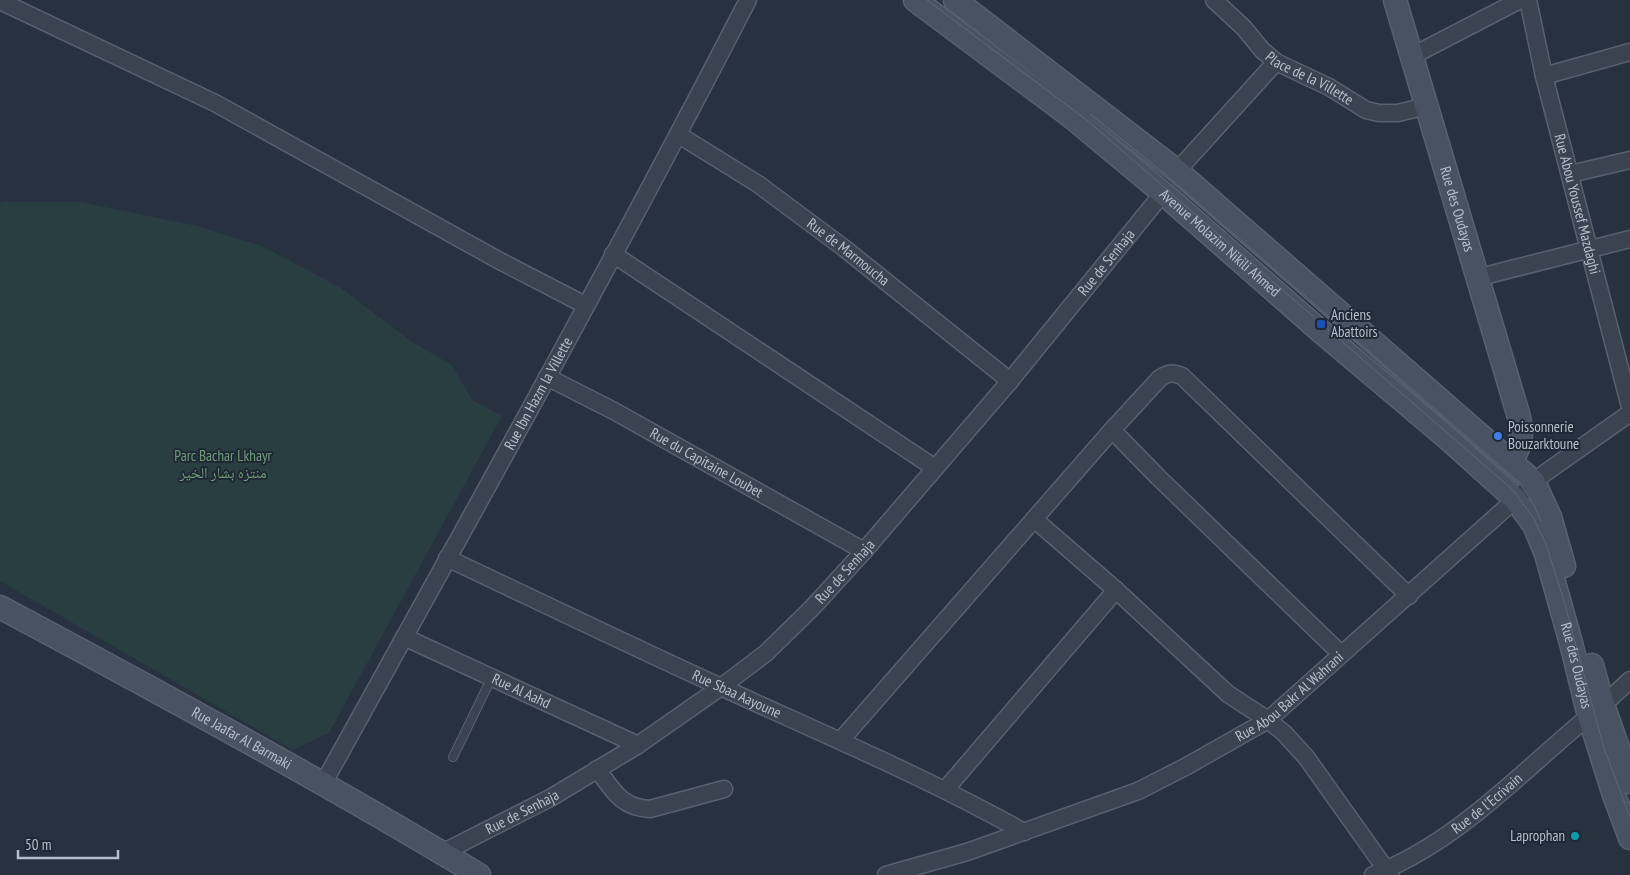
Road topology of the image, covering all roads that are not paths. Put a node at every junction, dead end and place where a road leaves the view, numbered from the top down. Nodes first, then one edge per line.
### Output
1 (748, 0) edge
2 (915, 0) edge
3 (955, 0) edge
4 (1214, 0) edge
5 (1395, 0) edge
6 (1520, 0) edge
7 (1528, 0) edge
8 (0, 1) edge
9 (1630, 52) edge
10 (1412, 56) junction
11 (1276, 62) junction
12 (1544, 76) junction
13 (1426, 106) junction
14 (679, 135) junction
15 (1630, 160) edge
16 (1177, 171) junction
17 (1570, 174) junction
18 (1163, 193) junction
19 (1630, 239) edge
20 (1590, 250) junction
21 (613, 254) junction
22 (1476, 278) junction
23 (585, 304) junction
24 (547, 377) junction
25 (1010, 381) junction
26 (1630, 407) edge
27 (1630, 413) edge
28 (1112, 430) junction
29 (1504, 456) junction
30 (935, 468) junction
31 (1534, 482) junction
32 (1515, 499) junction
33 (1034, 519) junction
34 (864, 552) junction
35 (447, 558) junction
36 (1116, 590) junction
37 (1409, 596) junction
38 (0, 607) edge
39 (404, 637) junction
40 (1341, 654) junction
41 (492, 677) junction
42 (1630, 680) edge
43 (722, 687) junction
44 (1596, 710) junction
45 (1268, 720) junction
46 (842, 740) junction
47 (638, 745) junction
48 (453, 757) dead end
49 (597, 769) junction
50 (1630, 782) edge
51 (322, 784) junction
52 (724, 788) dead end
53 (945, 790) junction
54 (1024, 832) junction
55 (1630, 838) edge
56 (442, 853) junction
57 (1383, 873) edge
58 (479, 875) edge
59 (886, 875) edge

1 - 14 street, Rue Ibn Hazm la Villette
2 - 18 street, Avenue Molazim Nikili Ahmed
3 - 16 street, Avenue Molazim Nikili Ahmed
4 - 11 street, Place de la Villette
5 - 10 street, Rue des Oudayas
6 - 10 street
7 - 12 street, Rue Abou Youssef Mazdaghi
8 - 23 street
9 - 12 street
10 - 13 street, Rue des Oudayas
11 - 13 street, Place de la Villette
11 - 16 street
12 - 17 street, Rue Abou Youssef Mazdaghi
13 - 22 street, Rue des Oudayas
14 - 21 street, Rue Ibn Hazm la Villette
14 - 25 street, Rue de Marmoucha
15 - 17 street
16 - 29 street, Avenue Molazim Nikili Ahmed
17 - 20 street, Rue Abou Youssef Mazdaghi
18 - 25 street, Rue de Senhaja
18 - 32 street, Avenue Molazim Nikili Ahmed
19 - 20 street
20 - 22 street
20 - 26 street, Rue Abou Youssef Mazdaghi
21 - 23 street, Rue Ibn Hazm la Villette
21 - 30 street
22 - 29 street, Rue des Oudayas
23 - 24 street, Rue Ibn Hazm la Villette
24 - 34 street, Rue du Capitaine Loubet
24 - 35 street, Rue Ibn Hazm la Villette
25 - 30 street, Rue de Senhaja
27 - 31 street, Rue Abou Bakr Al Wahrani
28 - 33 street
28 - 37 street
28 - 40 street
29 - 31 street, Avenue Molazim Nikili Ahmed
30 - 34 street, Rue de Senhaja
31 - 32 street, Rue Abou Bakr Al Wahrani
31 - 44 street, Rue des Oudayas
32 - 37 street, Rue Abou Bakr Al Wahrani
32 - 44 street, Rue des Oudayas
33 - 36 street
33 - 46 street
34 - 43 street, Rue de Senhaja
35 - 39 street, Rue Ibn Hazm la Villette
35 - 43 street, Rue Sbaa Aayoune
36 - 45 street
36 - 53 street
37 - 40 street, Rue Abou Bakr Al Wahrani
38 - 51 street, Rue Jaafar Al Barmaki
39 - 41 street, Rue Al Aahd
39 - 51 street, Rue Ibn Hazm la Villette
40 - 45 street, Rue Abou Bakr Al Wahrani
41 - 47 street, Rue Al Aahd
41 - 48 lane
42 - 44 street, Rue de l'Ecrivain
43 - 46 street, Rue Sbaa Aayoune
43 - 47 street, Rue de Senhaja
44 - 50 street, Rue des Oudayas
44 - 55 street, Rue des Oudayas
44 - 57 street, Rue de l'Ecrivain
45 - 54 street, Rue Abou Bakr Al Wahrani
45 - 57 street
46 - 53 street, Rue Sbaa Aayoune
47 - 49 street, Rue de Senhaja
49 - 52 street
49 - 56 street, Rue de Senhaja
51 - 56 street, Rue Jaafar Al Barmaki
53 - 54 street, Rue Sbaa Aayoune
54 - 59 street, Rue Abou Bakr Al Wahrani
56 - 58 street, Rue Jaafar Al Barmaki

